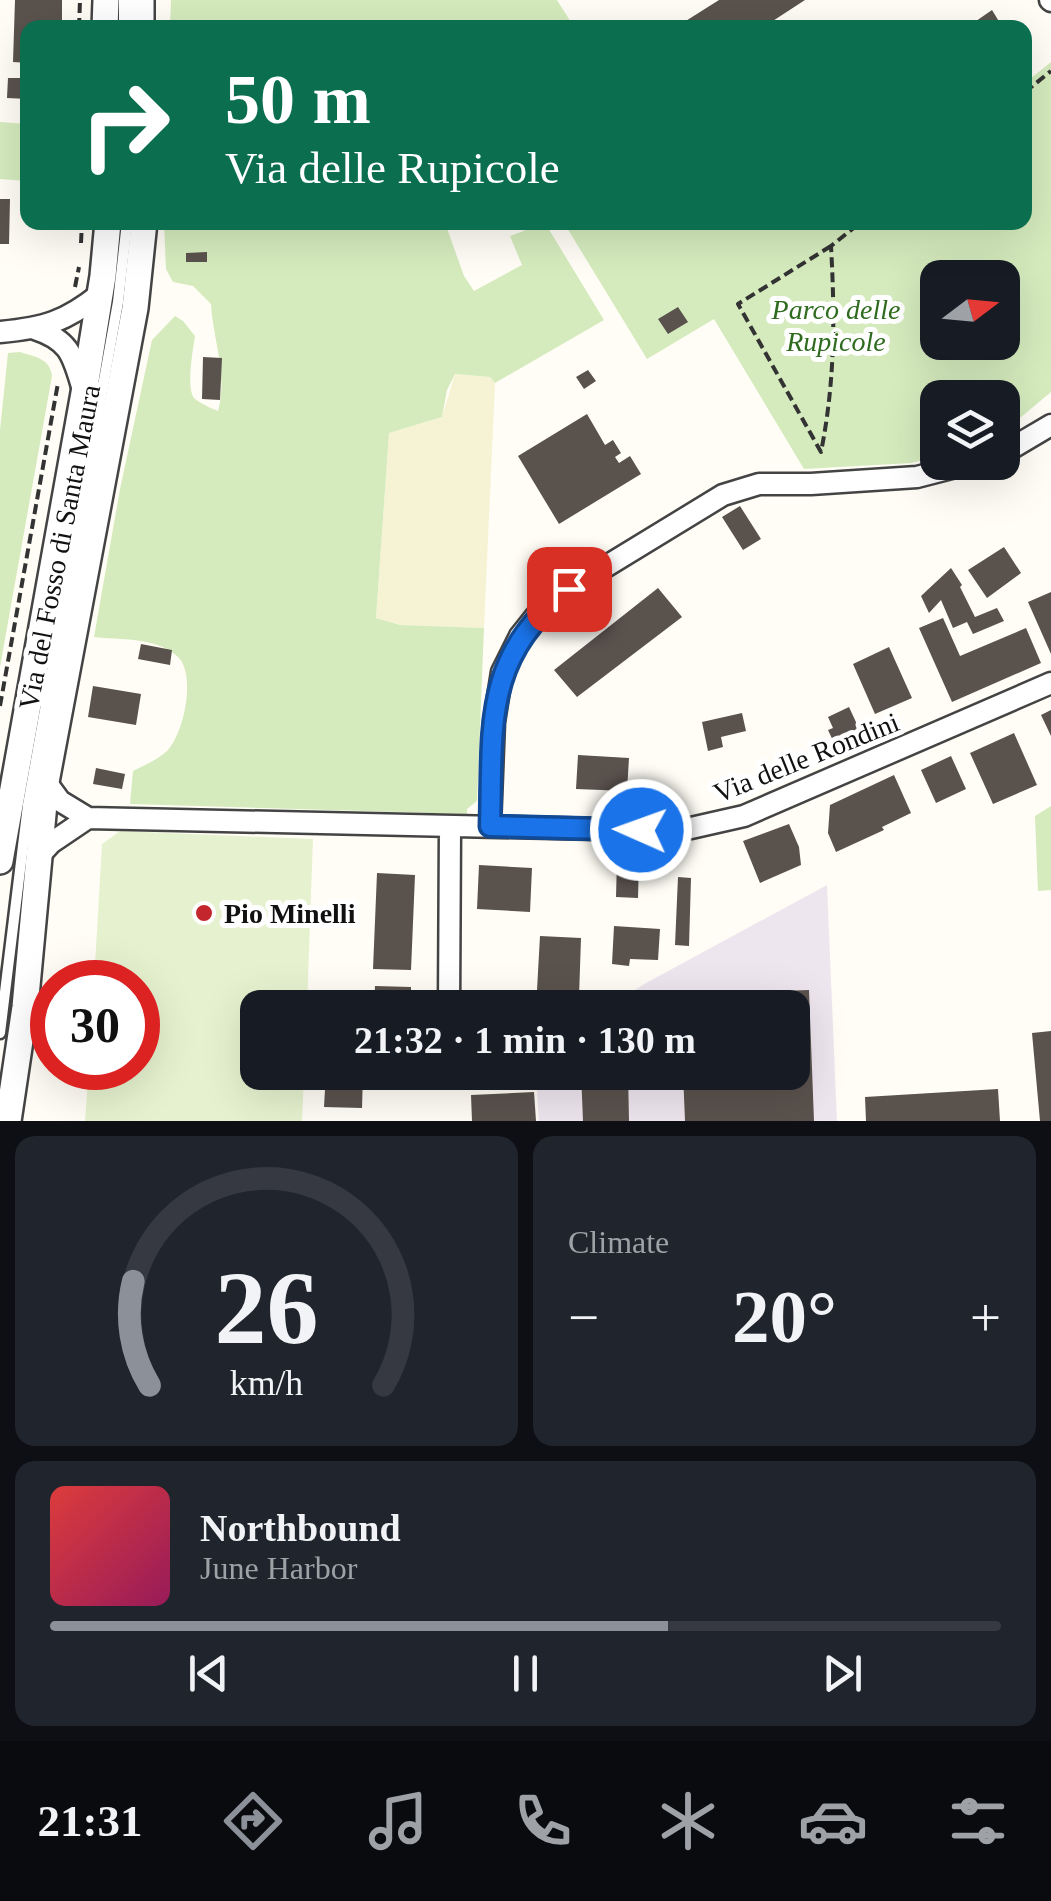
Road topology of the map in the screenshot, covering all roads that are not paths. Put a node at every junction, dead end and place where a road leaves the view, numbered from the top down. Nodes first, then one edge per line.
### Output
1 (106, 230) edge
2 (126, 230) edge
3 (143, 230) edge
4 (87, 292) junction
5 (33, 329) junction
6 (0, 332) edge
7 (84, 393) junction
8 (1051, 425) edge
9 (1020, 443) edge
10 (920, 476) edge
11 (1051, 683) edge
12 (46, 782) junction
13 (88, 818) junction
14 (450, 826) junction
15 (490, 826) junction
16 (39, 856) junction
17 (0, 861) edge
18 (449, 990) edge
19 (0, 1032) edge
20 (8, 1121) edge

1 - 4 street, Via del Fosso di Santa Maura
2 - 19 lane, Via del Fosso di Santa Maura
3 - 12 street, Via del Fosso di Santa Maura
4 - 5 street
4 - 7 street, Via del Fosso di Santa Maura
5 - 6 street
5 - 7 street
7 - 17 street, Via del Fosso di Santa Maura
8 - 9 street
10 - 15 street
11 - 15 street, Via delle Rondini
12 - 13 street
12 - 16 street, Via del Fosso di Santa Maura
13 - 14 street, Via delle Rondini
13 - 16 street
14 - 15 street, Via delle Rondini
14 - 18 street
16 - 20 street, Via del Fosso di Santa Maura

